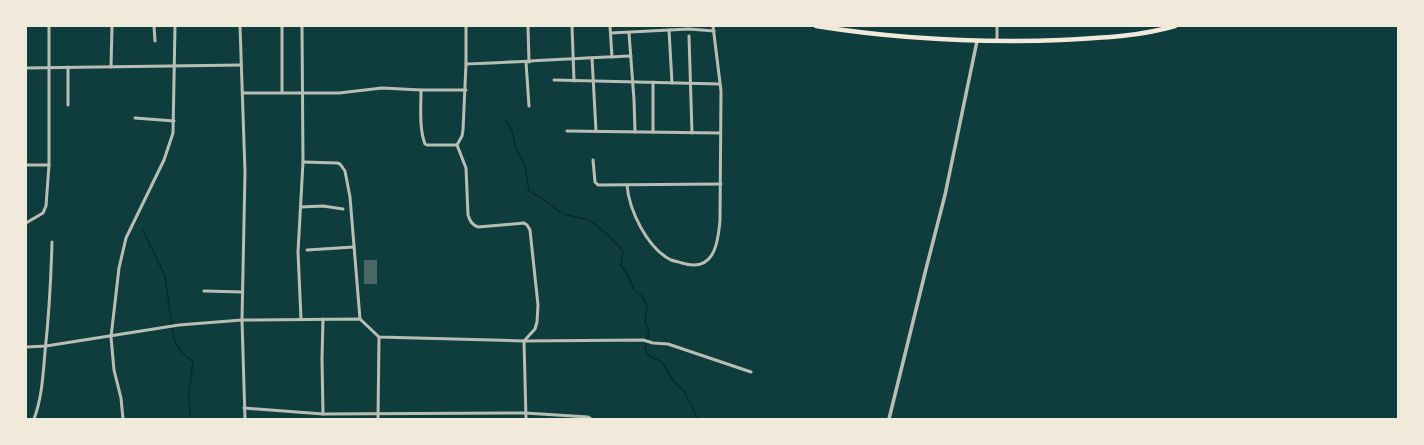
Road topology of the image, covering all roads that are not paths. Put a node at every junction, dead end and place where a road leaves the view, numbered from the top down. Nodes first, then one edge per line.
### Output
1 (49, 26) edge
2 (112, 26) edge
3 (154, 26) edge
4 (175, 26) edge
5 (240, 26) edge
6 (282, 26) edge
7 (302, 26) edge
8 (466, 26) edge
9 (528, 26) edge
10 (572, 26) edge
11 (610, 26) edge
12 (713, 26) edge
13 (816, 26) edge
14 (997, 26) edge
15 (1174, 26) edge
16 (668, 30) junction
17 (714, 31) junction
18 (610, 33) junction
19 (629, 33) junction
20 (689, 36) dead end
21 (154, 41) dead end
22 (977, 41) junction
23 (997, 41) junction
24 (612, 56) junction
25 (631, 56) junction
26 (592, 58) junction
27 (574, 59) junction
28 (528, 62) junction
29 (466, 64) junction
30 (242, 65) junction
31 (68, 67) junction
32 (111, 67) junction
33 (175, 67) junction
34 (26, 68) edge
35 (48, 68) junction
36 (554, 80) dead end
37 (574, 81) junction
38 (593, 81) junction
39 (632, 82) junction
40 (653, 82) junction
41 (672, 83) junction
42 (690, 83) junction
43 (720, 84) junction
44 (421, 90) junction
45 (466, 90) junction
46 (242, 92) junction
47 (282, 92) junction
48 (303, 92) junction
49 (68, 105) dead end
50 (529, 106) dead end
51 (135, 118) dead end
52 (174, 121) junction
53 (567, 131) dead end
54 (596, 131) junction
55 (635, 132) junction
56 (653, 132) junction
57 (692, 133) junction
58 (720, 134) junction
59 (457, 145) junction
60 (593, 160) dead end
61 (303, 162) junction
62 (26, 165) edge
63 (49, 165) junction
64 (721, 184) junction
65 (627, 185) junction
66 (301, 206) junction
67 (343, 209) dead end
68 (26, 222) edge
69 (52, 242) dead end
70 (354, 247) junction
71 (307, 250) dead end
72 (204, 292) dead end
73 (242, 292) junction
74 (323, 319) junction
75 (360, 319) junction
76 (242, 320) junction
77 (301, 320) junction
78 (111, 336) junction
79 (379, 337) junction
80 (524, 340) junction
81 (26, 346) edge
82 (46, 346) junction
83 (750, 372) dead end
84 (244, 408) junction
85 (526, 413) junction
86 (323, 414) junction
87 (378, 415) junction
88 (34, 419) edge
89 (123, 419) edge
90 (246, 419) edge
91 (378, 419) edge
92 (526, 419) edge
93 (591, 419) edge
94 (889, 419) edge

1 - 35 street
2 - 32 street
3 - 21 street
4 - 33 street
5 - 30 street
6 - 47 street
7 - 48 street
8 - 29 street
9 - 28 street
10 - 27 street
11 - 18 street
12 - 17 street
13 - 22 main road
14 - 23 street
15 - 23 main road
16 - 17 street
16 - 19 street
16 - 41 street
17 - 43 street
18 - 19 street
18 - 24 street
19 - 25 street
20 - 42 street
22 - 23 main road
22 - 94 street
24 - 25 street
24 - 26 street
25 - 39 street
26 - 27 street
26 - 38 street
27 - 28 street
27 - 37 street
28 - 29 street
28 - 50 street
29 - 45 street
30 - 33 street
30 - 46 street
31 - 32 street
31 - 35 street
31 - 49 street
32 - 33 street
33 - 52 street
34 - 35 street
35 - 63 street
36 - 37 street
37 - 38 street
38 - 39 street
38 - 54 street
39 - 40 street
39 - 55 street
40 - 41 street
40 - 56 street
41 - 42 street
42 - 43 street
42 - 57 street
43 - 58 street
44 - 45 street
44 - 48 street
44 - 59 street
45 - 59 street
46 - 47 street
46 - 73 street
47 - 48 street
48 - 61 street
51 - 52 street
52 - 78 street
53 - 54 street
54 - 55 street
55 - 56 street
56 - 57 street
57 - 58 street
58 - 64 street
59 - 80 street
60 - 65 street
61 - 66 street
61 - 70 street
62 - 63 street
63 - 68 street
64 - 65 street
64 - 65 street
66 - 67 street
66 - 77 street
69 - 82 street
70 - 71 street
70 - 75 street
72 - 73 street
73 - 76 street
74 - 75 street
74 - 77 street
74 - 86 street
75 - 79 street
76 - 77 street
76 - 78 street
76 - 84 street
78 - 82 street
78 - 89 street
79 - 80 street
79 - 87 street
80 - 83 street
80 - 85 street
81 - 82 street
82 - 88 street
84 - 86 street
84 - 90 street
85 - 87 street
85 - 92 street
85 - 93 street
86 - 87 street
87 - 91 street

